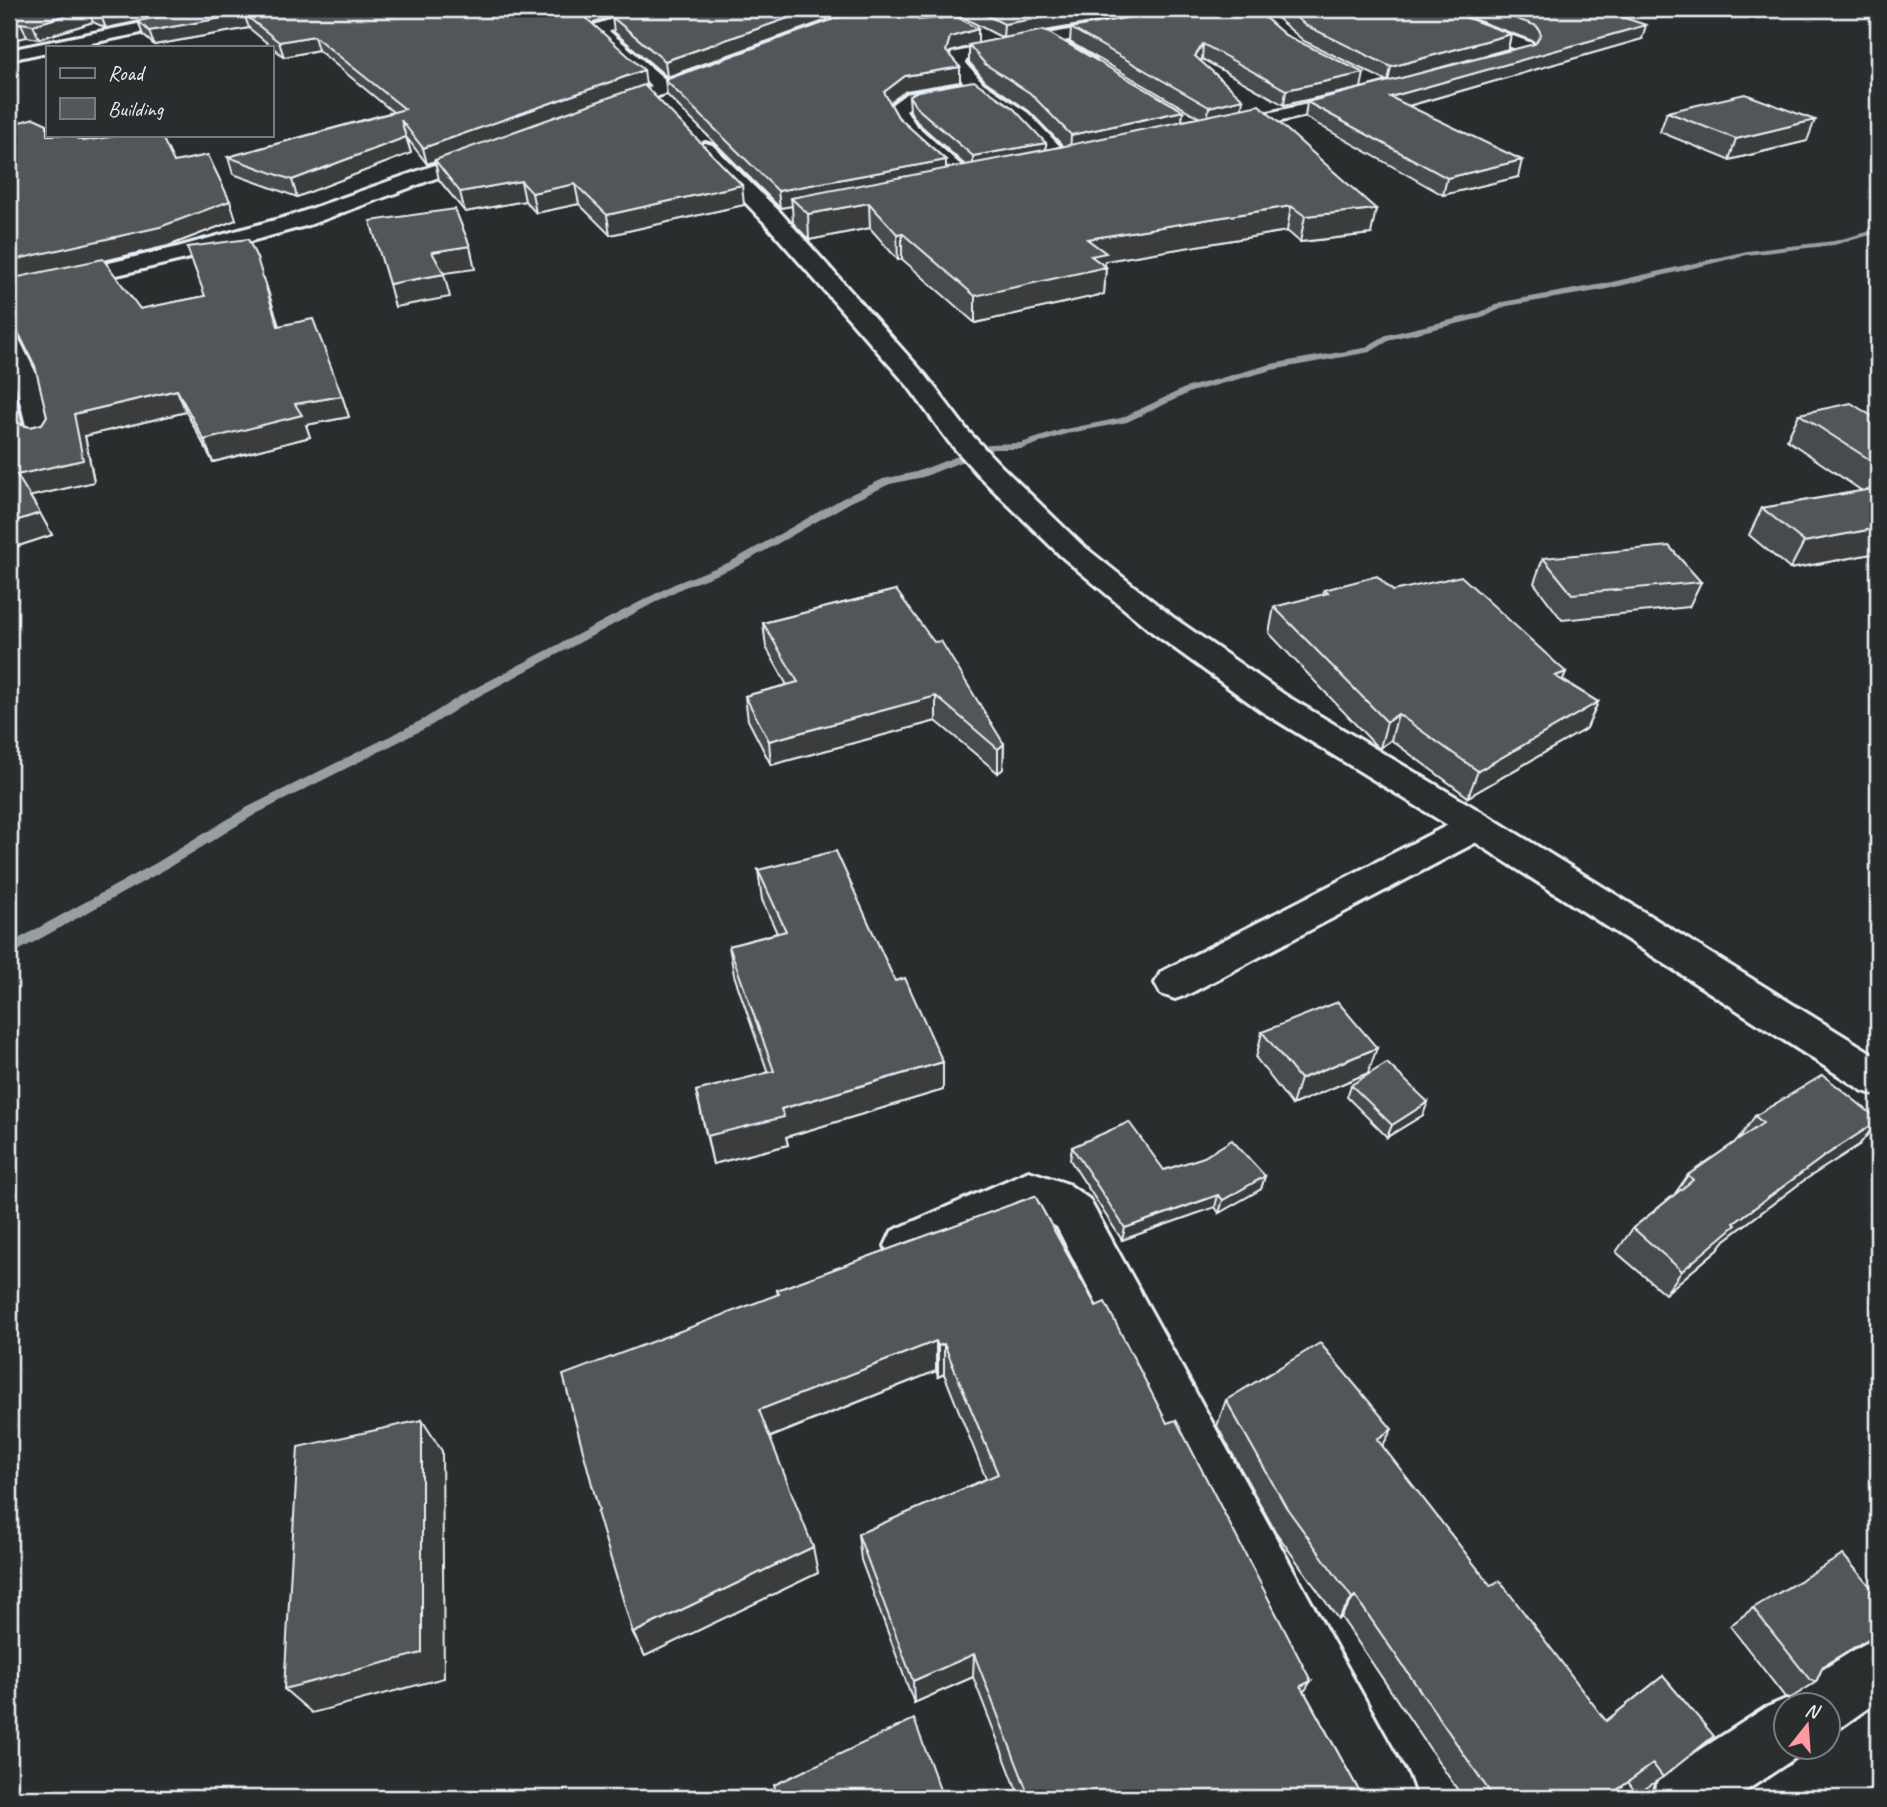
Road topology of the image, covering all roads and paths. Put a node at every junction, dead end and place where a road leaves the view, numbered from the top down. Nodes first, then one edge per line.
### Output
1 (235, 9) edge
2 (1090, 9) edge
3 (1425, 9) edge
4 (655, 10) edge
5 (876, 10) edge
6 (753, 13) edge
7 (820, 30) edge
8 (976, 32) edge
9 (1048, 39) junction
10 (53, 46) edge
11 (1000, 46) junction
12 (46, 47) edge
13 (9, 55) edge
14 (741, 59) edge
15 (1101, 70) edge
16 (1461, 70) edge
17 (977, 87) junction
18 (657, 90) junction
19 (1373, 94) edge
20 (669, 112) edge
21 (587, 117) edge
22 (688, 131) edge
23 (1205, 132) edge
24 (503, 147) edge
25 (1041, 168) edge
26 (992, 177) edge
27 (968, 182) junction
28 (942, 187) edge
29 (799, 213) edge
30 (773, 218) junction
31 (9, 293) edge
32 (9, 343) edge
33 (42, 438) edge
34 (1477, 827) junction
35 (1175, 983) dead end
36 (1878, 1079) edge
37 (867, 1265) edge
38 (1878, 1667) edge
39 (1841, 1692) edge
40 (1772, 1738) edge
41 (1385, 1798) edge
42 (1682, 1798) edge

1 - 10 street
2 - 9 street
3 - 16 street
4 - 18 street
5 - 6 street
5 - 7 street
8 - 11 street
9 - 11 street
9 - 15 street
11 - 17 street
12 - 13 street
14 - 18 street
17 - 25 street
17 - 27 street
18 - 20 street
18 - 21 street
19 - 23 street
22 - 30 street
24 - 31 street
26 - 27 street
27 - 28 street
29 - 30 street
30 - 34 street
32 - 33 street
34 - 35 street
34 - 36 street
37 - 41 street
38 - 39 street
40 - 42 street

